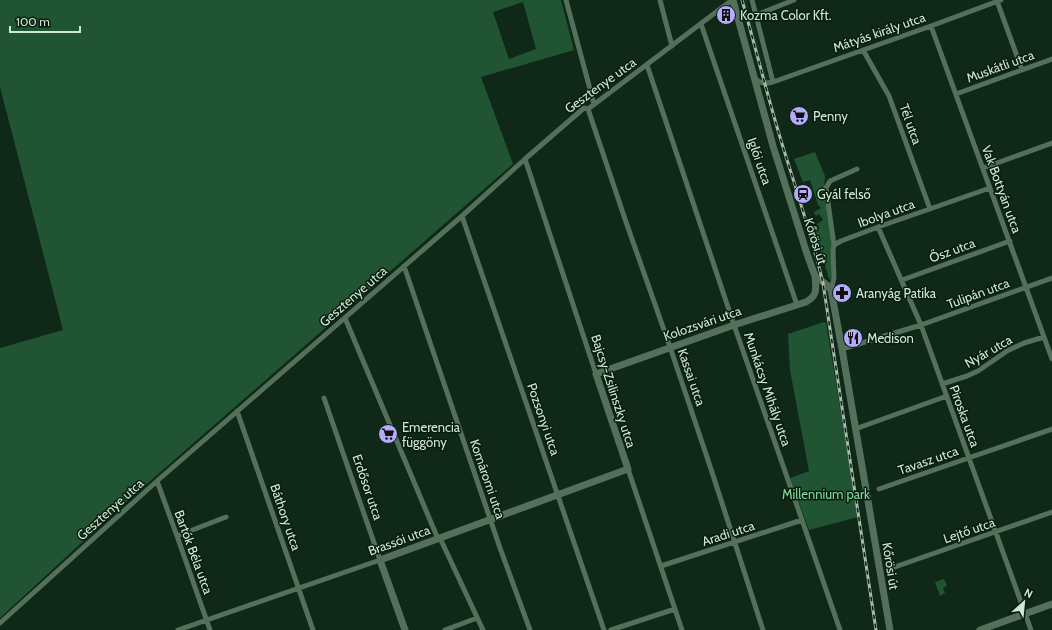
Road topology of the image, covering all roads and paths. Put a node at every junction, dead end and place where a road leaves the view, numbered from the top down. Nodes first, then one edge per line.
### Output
1 (566, 0) edge
2 (660, 0) edge
3 (732, 0) edge
4 (752, 0) edge
5 (794, 0) edge
6 (997, 1) edge
7 (756, 15) junction
8 (701, 24) junction
9 (931, 26) junction
10 (669, 36) junction
11 (678, 41) junction
12 (672, 46) junction
13 (863, 50) junction
14 (1052, 59) edge
15 (646, 65) junction
16 (1022, 70) junction
17 (754, 78) junction
18 (773, 82) junction
19 (765, 84) junction
20 (956, 94) junction
21 (758, 95) junction
22 (594, 104) junction
23 (588, 109) junction
24 (1052, 143) edge
25 (525, 159) junction
26 (983, 168) junction
27 (857, 169) dead end
28 (990, 188) junction
29 (930, 209) junction
30 (462, 216) junction
31 (878, 227) junction
32 (1010, 241) junction
33 (834, 245) junction
34 (404, 266) junction
35 (815, 276) junction
36 (1052, 278) edge
37 (902, 280) junction
38 (829, 288) junction
39 (1026, 288) junction
40 (815, 294) junction
41 (797, 305) junction
42 (345, 318) junction
43 (734, 325) junction
44 (921, 325) junction
45 (1044, 336) junction
46 (670, 347) junction
47 (842, 349) junction
48 (1052, 359) edge
49 (596, 374) junction
50 (942, 384) junction
51 (947, 396) junction
52 (324, 398) dead end
53 (237, 411) junction
54 (855, 429) junction
55 (1052, 429) edge
56 (969, 458) junction
57 (628, 469) junction
58 (157, 481) junction
59 (879, 488) dead end
60 (558, 495) junction
61 (1052, 512) edge
62 (226, 517) dead end
63 (491, 520) junction
64 (802, 520) junction
65 (995, 532) junction
66 (178, 536) junction
67 (439, 539) junction
68 (735, 542) junction
69 (380, 560) junction
70 (661, 566) junction
71 (892, 568) dead end
72 (299, 589) junction
73 (1052, 604) edge
74 (675, 609) junction
75 (1025, 614) junction
76 (477, 618) junction
77 (207, 620) junction
78 (0, 623) edge
79 (178, 630) edge
80 (210, 630) edge
81 (313, 630) edge
82 (406, 630) edge
83 (445, 630) edge
84 (483, 630) edge
85 (530, 630) edge
86 (604, 630) edge
87 (611, 630) edge
88 (682, 630) edge
89 (763, 630) edge
90 (840, 630) edge
91 (890, 630) edge
92 (980, 630) edge
93 (1031, 630) edge

1 - 22 street
2 - 10 street
3 - 8 street, Gesztenye utca
3 - 17 street, Kőrösi út
4 - 7 street
5 - 7 street
6 - 9 street, Mátyás király utca
6 - 16 street
7 - 18 street
8 - 11 street, Gesztenye utca
8 - 41 street, Iglói utca
9 - 13 street, Mátyás király utca
9 - 20 street, Vak Bottyán utca
10 - 11 street
10 - 12 street
11 - 12 street, Gesztenye utca
12 - 15 street, Gesztenye utca
13 - 18 street, Mátyás király utca
13 - 29 street, Tél utca
14 - 16 street, Muskátli utca
15 - 22 street, Gesztenye utca
15 - 43 street, Munkácsy Mihály utca
16 - 20 street, Muskátli utca
17 - 19 street
17 - 21 street, Kőrösi út
18 - 19 street, Mátyás király utca
19 - 21 street
20 - 26 street, Vak Bottyán utca
21 - 35 street, Kőrösi út
22 - 23 street, Gesztenye utca
23 - 25 street, Gesztenye utca
23 - 46 street, Kassai utca
24 - 26 street
25 - 30 street, Gesztenye utca
25 - 49 street, Bajcsy-Zsilinszky utca
26 - 28 street, Vak Bottyán utca
27 - 33 street
28 - 29 street, Ibolya utca
28 - 32 street, Vak Bottyán utca
29 - 31 street, Ibolya utca
30 - 34 street, Gesztenye utca
30 - 60 street, Pozsonyi utca
31 - 33 street, Ibolya utca
31 - 37 street, Piroska utca
32 - 37 street, Ősz utca
32 - 39 street, Vak Bottyán utca
33 - 38 street
34 - 42 street, Gesztenye utca
34 - 63 street, Komáromi utca
35 - 38 street, Kőrösi út
35 - 40 street
36 - 39 street, Tulipán utca
37 - 44 street, Piroska utca
38 - 40 street, Kolozsvári utca
38 - 47 street, Kőrösi út
39 - 44 street, Tulipán utca
39 - 45 street, Vak Bottyán utca
40 - 41 street, Kolozsvári utca
41 - 43 street, Kolozsvári utca
42 - 53 street, Gesztenye utca
42 - 67 street
43 - 46 street, Kolozsvári utca
43 - 64 street, Munkácsy Mihály utca
44 - 47 street, Tulipán utca
44 - 50 street, Piroska utca
45 - 48 street, Vak Bottyán utca
45 - 50 street, Nyár utca
46 - 49 street, Kolozsvári utca
46 - 68 street, Kassai utca
47 - 54 street, Kőrösi út
49 - 57 street, Bajcsy-Zsilinszky utca
50 - 51 street, Piroska utca
51 - 54 street
51 - 56 street, Piroska utca
52 - 69 street, Erdősor utca
53 - 58 street, Gesztenye utca
53 - 72 street, Báthory utca
54 - 91 street, Kőrösi út
55 - 56 street, Tavasz utca
56 - 59 street, Tavasz utca
56 - 65 street, Piroska utca
57 - 60 street, Brassói utca
57 - 70 street, Bajcsy-Zsilinszky utca
58 - 66 street, Bartók Béla utca
58 - 78 street, Gesztenye utca
60 - 63 street, Brassói utca
60 - 86 street, Pozsonyi utca
61 - 65 street, Lejtő utca
62 - 66 street
63 - 67 street, Brassói utca
63 - 85 street, Komáromi utca
64 - 68 street, Aradi utca
64 - 90 street, Munkácsy Mihály utca
65 - 71 street, Lejtő utca
65 - 75 street, Piroska utca
66 - 77 street, Bartók Béla utca
67 - 69 street, Brassói utca
67 - 76 street
68 - 70 street, Aradi utca
68 - 89 street, Kassai utca
69 - 72 street, Brassói utca
69 - 82 street, Erdősor utca
70 - 74 street, Bajcsy-Zsilinszky utca
72 - 77 street, Brassói utca
72 - 81 street, Báthory utca
73 - 75 street
74 - 87 street
74 - 88 street, Bajcsy-Zsilinszky utca
75 - 92 street
75 - 93 street, Piroska utca
76 - 83 street
76 - 84 street
77 - 79 street, Brassói utca
77 - 80 street, Bartók Béla utca

